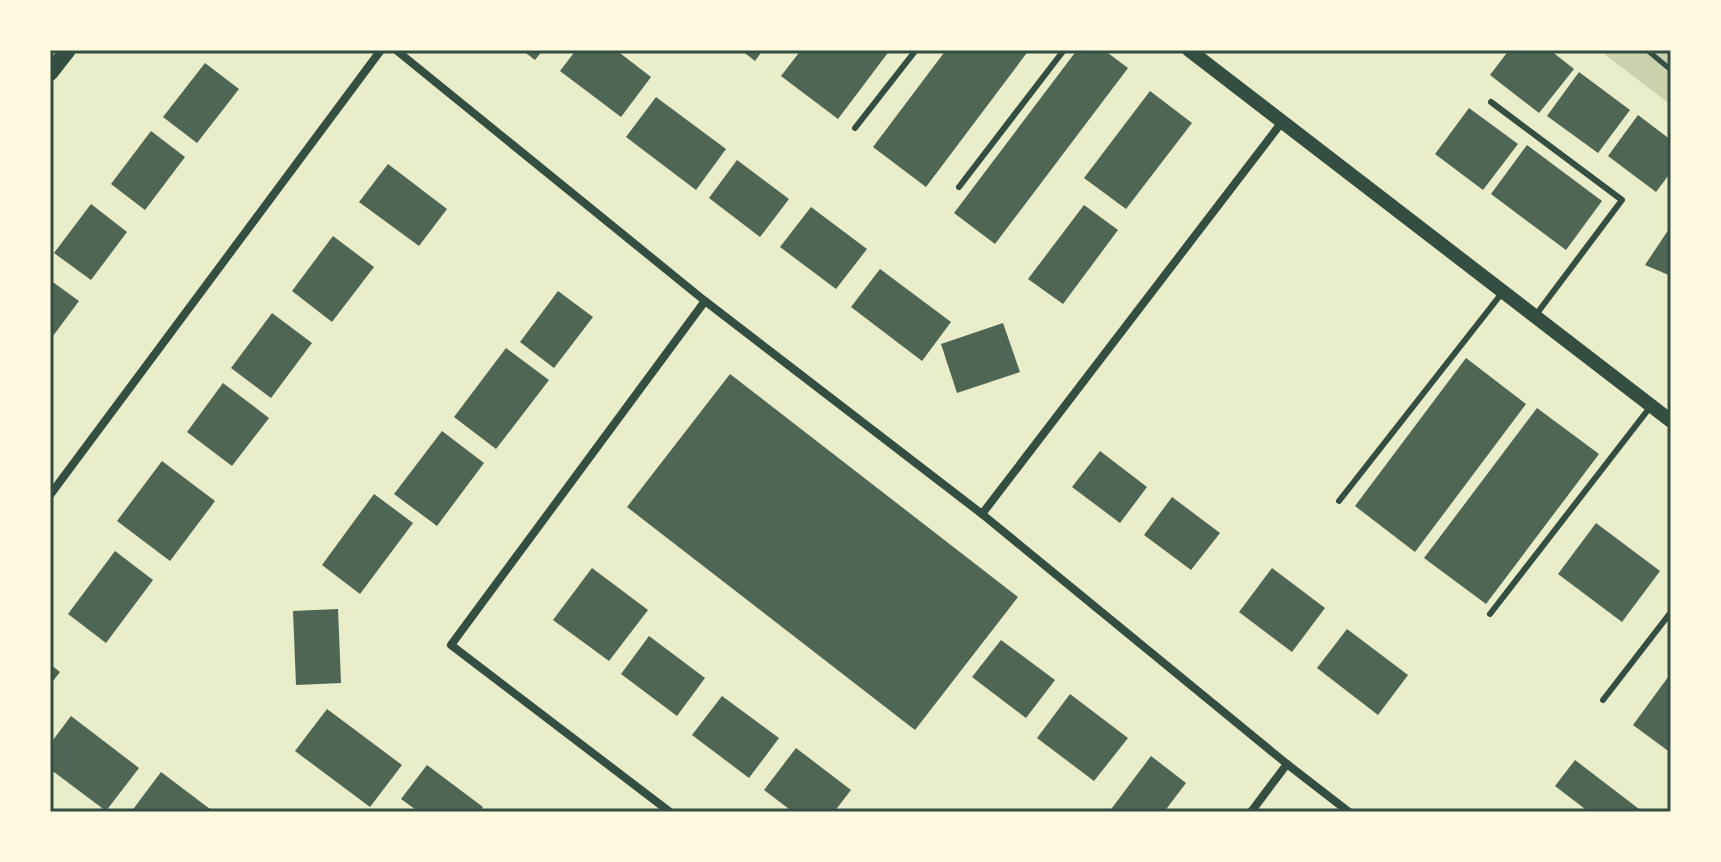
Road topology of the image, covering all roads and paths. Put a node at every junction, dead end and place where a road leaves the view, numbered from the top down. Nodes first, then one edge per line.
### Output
1 (68, 50) edge
2 (381, 50) edge
3 (396, 50) edge
4 (916, 50) edge
5 (1064, 50) edge
6 (1189, 50) edge
7 (1647, 50) edge
8 (1671, 70) edge
9 (50, 73) edge
10 (1491, 102) dead end
11 (1282, 122) junction
12 (855, 128) dead end
13 (959, 187) dead end
14 (1503, 291) junction
15 (705, 301) junction
16 (1534, 316) junction
17 (1651, 406) junction
18 (1671, 421) edge
19 (50, 495) edge
20 (1339, 501) dead end
21 (982, 514) junction
22 (1671, 612) edge
23 (1490, 614) dead end
24 (1603, 700) dead end
25 (1287, 764) junction
26 (670, 812) edge
27 (1251, 812) edge
28 (1349, 812) edge

1 - 9 main road
2 - 19 street
3 - 15 street
4 - 12 lane
5 - 13 lane
6 - 11 street
7 - 8 path
10 - 16 lane
11 - 14 street
11 - 21 street
14 - 16 street
14 - 20 lane
15 - 21 street
15 - 26 street
16 - 17 street
17 - 18 street
17 - 23 lane
21 - 25 street
22 - 24 lane
25 - 27 street
25 - 28 street

